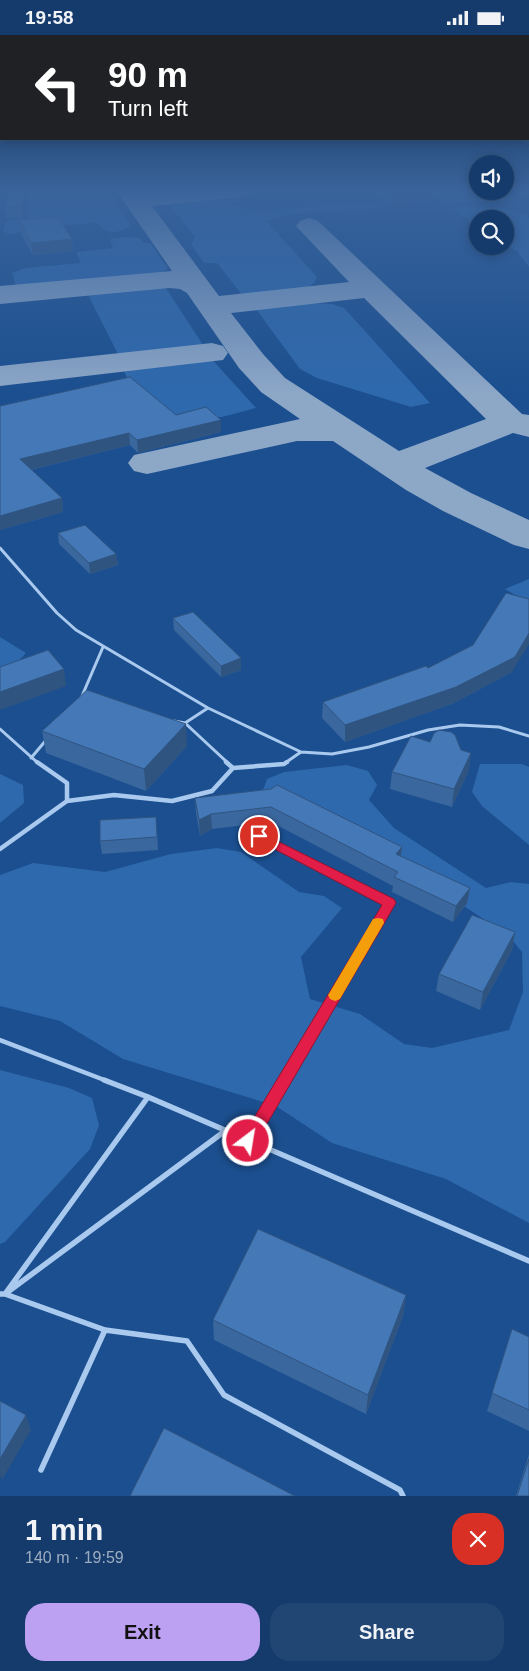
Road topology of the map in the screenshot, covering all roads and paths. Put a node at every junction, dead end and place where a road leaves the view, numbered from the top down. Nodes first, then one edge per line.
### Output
1 (0, 548) edge
2 (103, 647) junction
3 (80, 701) edge
4 (208, 708) junction
5 (166, 719) edge
6 (185, 723) junction
7 (0, 729) edge
8 (529, 736) edge
9 (49, 737) edge
10 (301, 752) junction
11 (31, 758) junction
12 (233, 768) junction
13 (67, 801) junction
14 (259, 836) dead end
15 (0, 849) edge
16 (0, 1040) edge
17 (148, 1097) junction
18 (225, 1131) junction
19 (248, 1141) junction
20 (529, 1261) edge
21 (3, 1294) edge
22 (105, 1330) junction
23 (41, 1470) dead end
24 (403, 1496) edge

1 - 2 lane
2 - 3 lane
2 - 4 lane
4 - 6 lane
4 - 10 lane
5 - 6 lane
6 - 12 lane
7 - 11 lane
8 - 10 lane
9 - 11 lane
10 - 12 lane
11 - 13 lane
12 - 13 lane
13 - 15 lane
14 - 19 lane
16 - 17 lane
17 - 18 lane
17 - 21 lane
18 - 19 lane
18 - 21 lane
19 - 20 lane
21 - 22 lane
22 - 23 lane
22 - 24 lane

